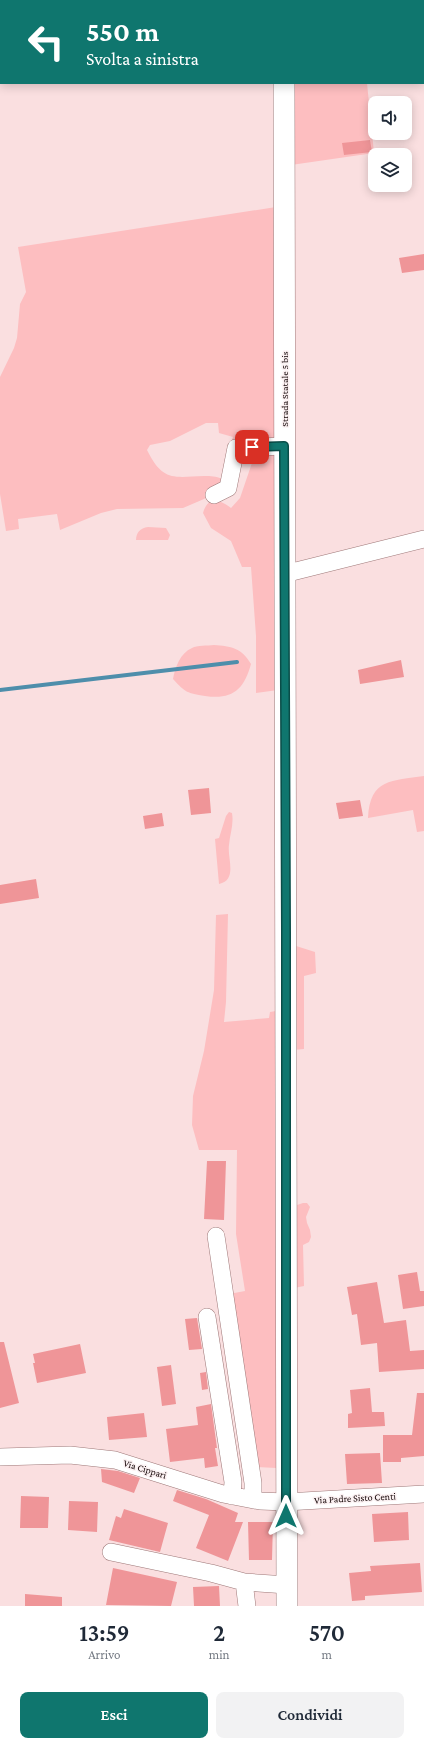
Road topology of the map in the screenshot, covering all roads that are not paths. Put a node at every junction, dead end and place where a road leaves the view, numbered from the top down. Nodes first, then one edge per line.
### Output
1 (284, 84) edge
2 (284, 446) junction
3 (214, 495) dead end
4 (424, 539) edge
5 (284, 574) junction
6 (216, 1236) dead end
7 (207, 1317) dead end
8 (0, 1457) edge
9 (424, 1494) edge
10 (232, 1496) junction
11 (253, 1500) junction
12 (286, 1502) junction
13 (111, 1552) dead end
14 (244, 1582) junction
15 (287, 1585) junction
16 (247, 1606) edge
17 (287, 1606) edge

1 - 2 main road, Strada Statale 5 bis
2 - 3 street
2 - 5 main road, Strada Statale 5 bis
4 - 5 street
5 - 12 main road, Strada Statale 5 bis
6 - 11 street
7 - 10 street
8 - 10 street, Via Cippari
9 - 12 street, Via Padre Sisto Centi
10 - 11 street, Via Cippari
11 - 12 street, Via Cippari
12 - 15 main road, Strada Statale 5 bis
13 - 14 street
14 - 15 street
14 - 16 street
15 - 17 main road, Strada Statale 5 bis

